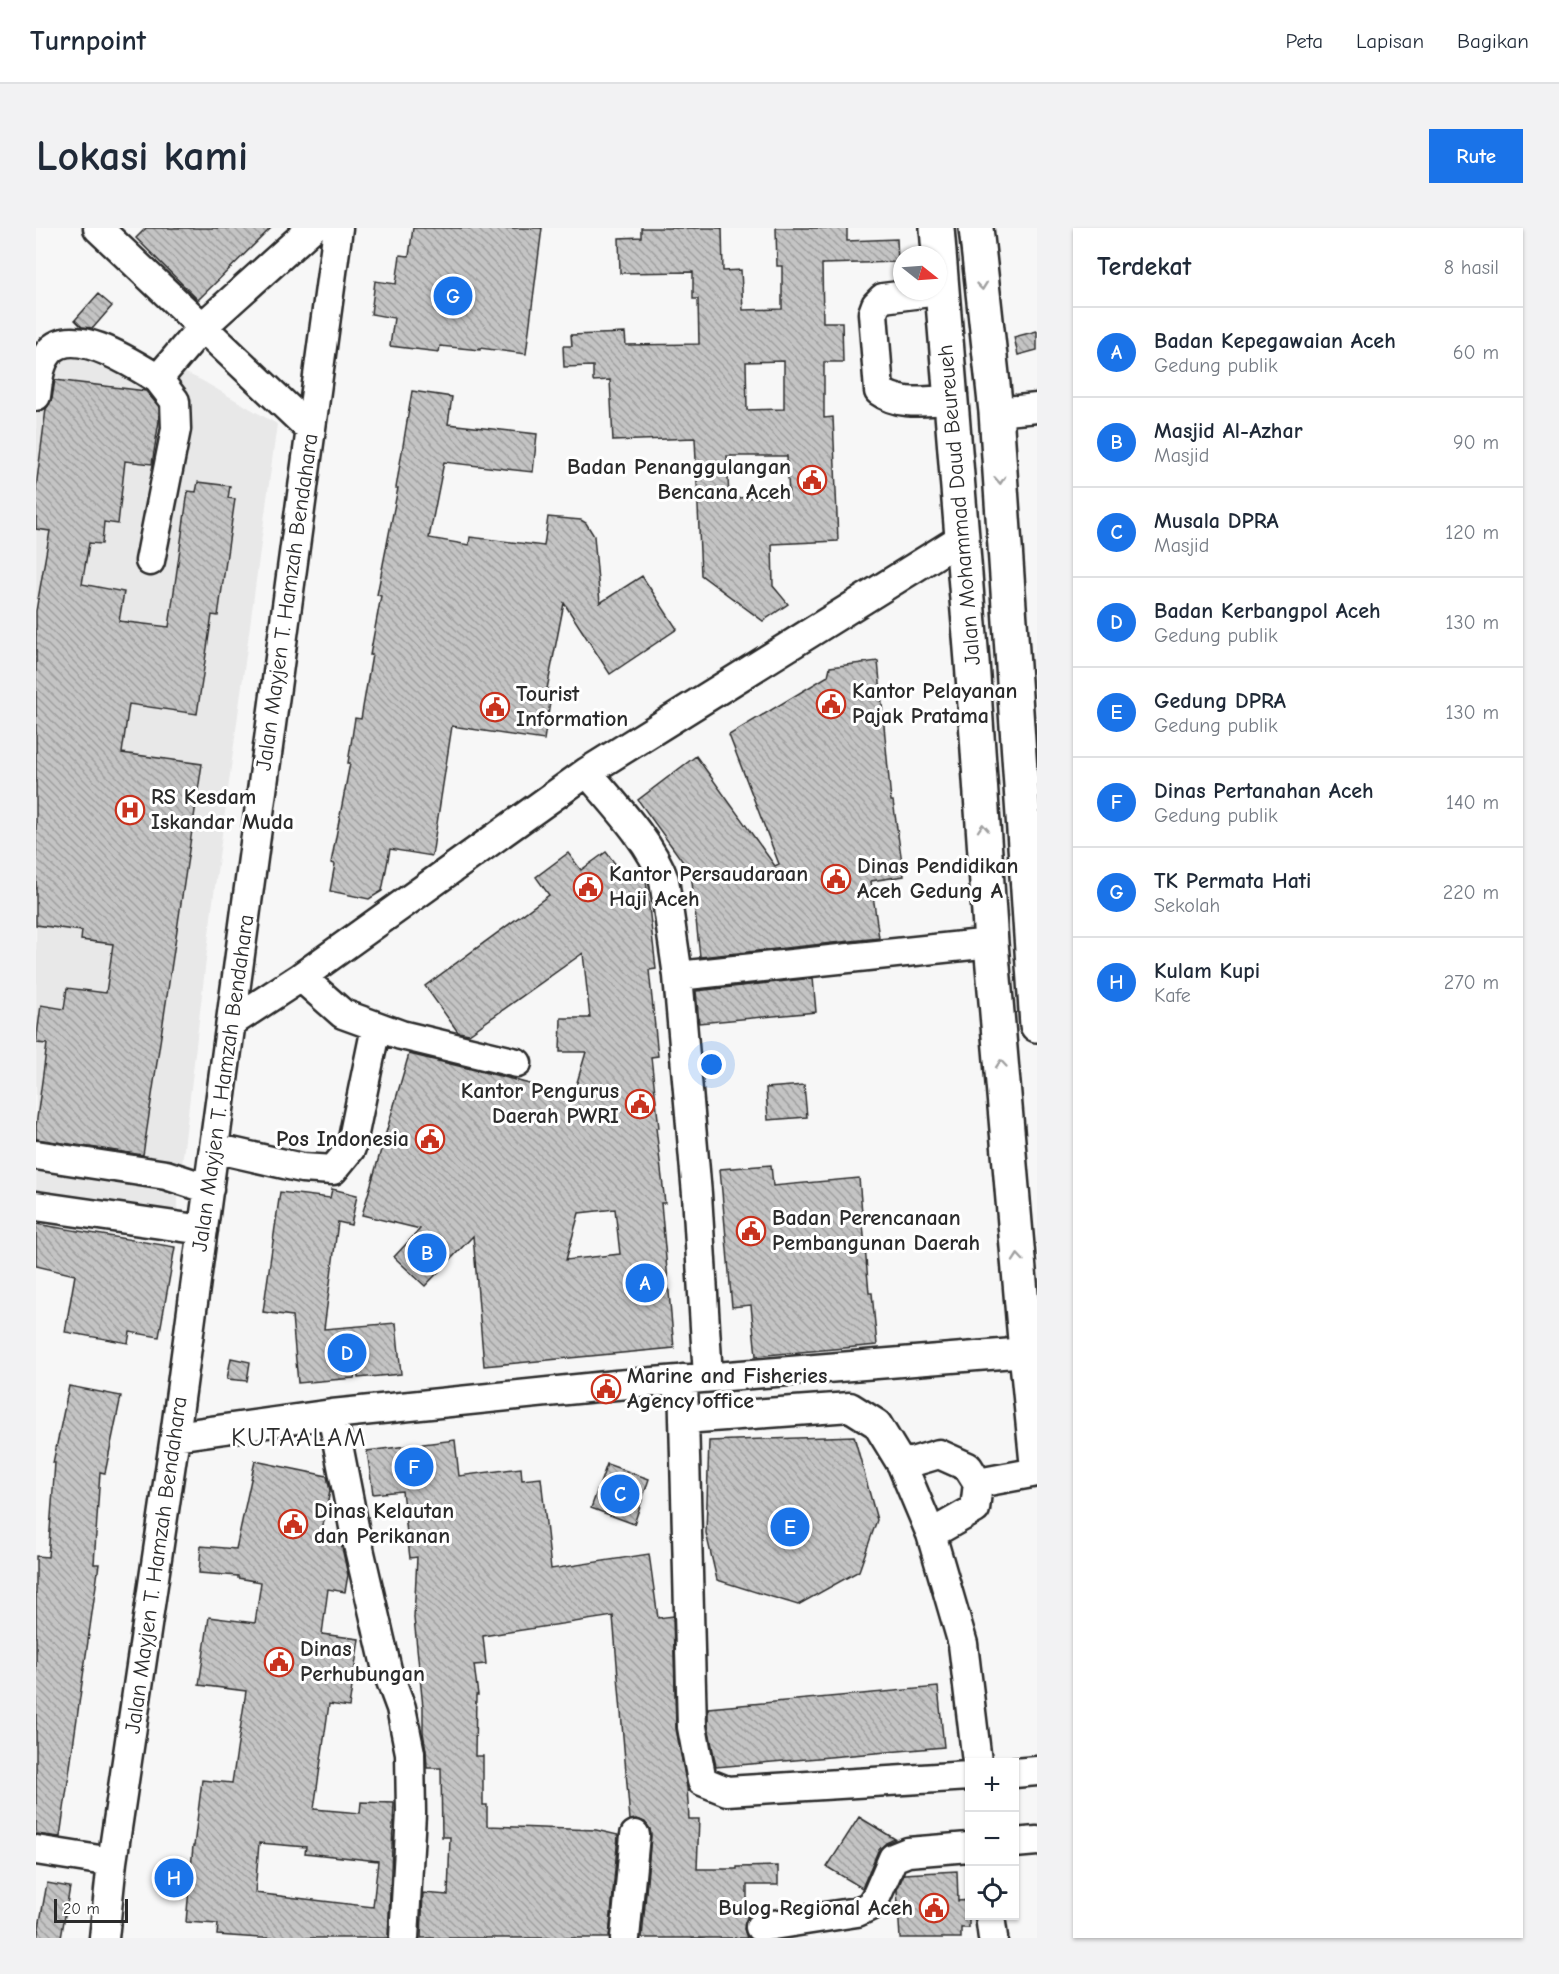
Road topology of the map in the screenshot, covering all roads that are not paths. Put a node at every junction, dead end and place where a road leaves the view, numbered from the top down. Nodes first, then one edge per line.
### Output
1 (98, 228) edge
2 (312, 228) edge
3 (338, 228) edge
4 (937, 228) edge
5 (976, 228) edge
6 (938, 246) edge
7 (893, 297) edge
8 (940, 300) edge
9 (202, 327) junction
10 (158, 379) junction
11 (36, 396) edge
12 (950, 400) junction
13 (1037, 408) edge
14 (996, 412) junction
15 (310, 429) junction
16 (962, 538) junction
17 (150, 561) dead end
18 (587, 772) junction
19 (991, 943) junction
20 (678, 976) junction
21 (301, 977) junction
22 (232, 1022) junction
23 (1037, 1025) edge
24 (376, 1027) junction
25 (517, 1063) dead end
26 (214, 1148) junction
27 (36, 1155) edge
28 (209, 1189) junction
29 (36, 1206) edge
30 (203, 1230) junction
31 (1026, 1352) junction
32 (696, 1378) junction
33 (332, 1414) junction
34 (684, 1419) junction
35 (175, 1436) junction
36 (1037, 1463) edge
37 (902, 1465) junction
38 (1037, 1472) edge
39 (978, 1483) junction
40 (931, 1534) junction
41 (977, 1758) edge
42 (1037, 1771) edge
43 (1019, 1773) edge
44 (965, 1776) edge
45 (635, 1835) dead end
46 (1037, 1841) edge
47 (1019, 1843) edge
48 (965, 1847) edge
49 (36, 1850) edge
50 (112, 1862) junction
51 (991, 1920) edge
52 (760, 1927) dead end
53 (104, 1938) edge
54 (404, 1938) edge
55 (625, 1938) edge
56 (993, 1938) edge

1 - 9 street
2 - 9 street
3 - 15 street, Jalan Mayjen T. Hamzah Bendahara
4 - 6 highway, Jalan Mohammad Daud Beureueh
5 -> 14 highway, Jalan Mohammad Daud Beureueh
7 - 12 street
8 - 12 highway, Jalan Mohammad Daud Beureueh
9 - 10 street
9 - 15 street
10 - 11 street
10 - 17 street
12 - 16 highway, Jalan Mohammad Daud Beureueh
13 - 14 street
14 -> 23 highway, Jalan Mohammad Daud Beureueh
15 - 22 street, Jalan Mayjen T. Hamzah Bendahara
16 - 18 street
19 -> 16 highway, Jalan Mohammad Daud Beureueh
18 - 20 street
18 - 21 street
19 - 20 street
31 -> 19 highway, Jalan Mohammad Daud Beureueh
20 - 32 street
21 - 22 street
21 - 24 street
22 - 26 street, Jalan Mayjen T. Hamzah Bendahara
24 - 25 street
24 - 26 street
26 - 28 street, Jalan Mayjen T. Hamzah Bendahara
27 - 28 street
28 - 30 street, Jalan Mayjen T. Hamzah Bendahara
29 - 30 street
30 - 35 street, Jalan Mayjen T. Hamzah Bendahara
31 - 32 street
31 - 36 highway, Jalan Mohammad Daud Beureueh
32 - 33 street
32 - 34 street
33 - 35 street
33 - 54 street
34 - 37 street
34 - 44 street
35 - 50 street, Jalan Mayjen T. Hamzah Bendahara
37 - 39 street
37 - 40 street
38 - 39 street
39 - 40 street
40 - 41 street
42 - 43 street
45 - 55 street
46 - 47 street
48 - 52 street
49 - 50 street
50 - 53 street, Jalan Mayjen T. Hamzah Bendahara
51 - 56 street

